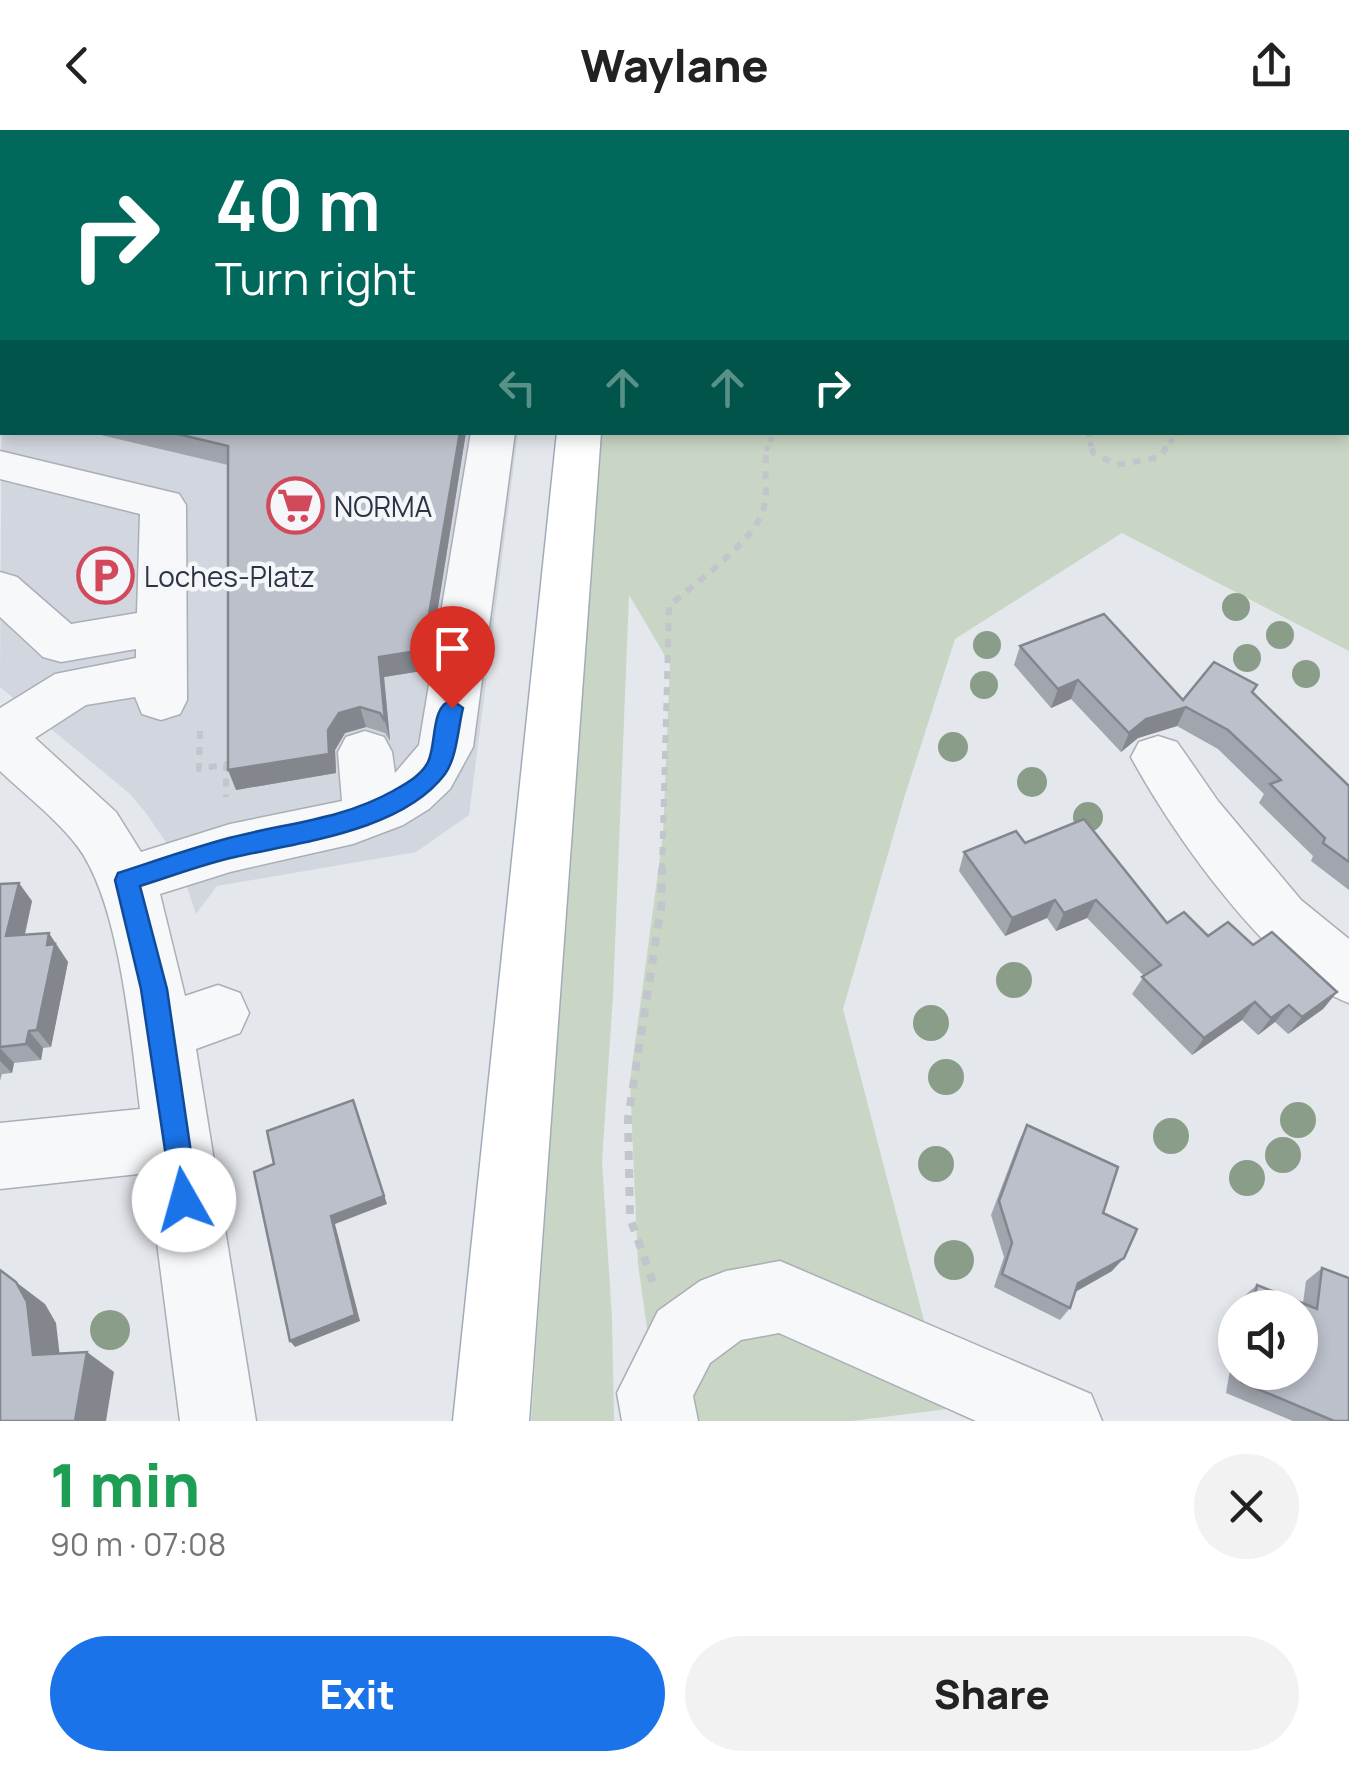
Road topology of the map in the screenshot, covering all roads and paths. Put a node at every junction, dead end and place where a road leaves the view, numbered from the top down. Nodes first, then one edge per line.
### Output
1 (493, 435) edge
2 (579, 435) edge
3 (772, 435) edge
4 (1089, 435) edge
5 (1176, 435) edge
6 (0, 465) edge
7 (0, 589) edge
8 (161, 667) junction
9 (0, 736) edge
10 (200, 744) dead end
11 (365, 752) dead end
12 (1158, 757) dead end
13 (226, 796) edge
14 (372, 813) junction
15 (127, 880) junction
16 (1349, 976) edge
17 (176, 1138) junction
18 (0, 1156) edge
19 (660, 1298) dead end
20 (218, 1421) edge
21 (491, 1421) edge
22 (660, 1421) edge
23 (1064, 1421) edge

1 - 14 street
2 - 21 main road
3 - 19 path
4 - 5 path
6 - 8 street
7 - 8 street
8 - 9 street
9 - 15 street
10 - 13 path
11 - 14 street
12 - 16 street
14 - 15 street
15 - 17 street
17 - 18 street
17 - 20 street
22 - 23 street

